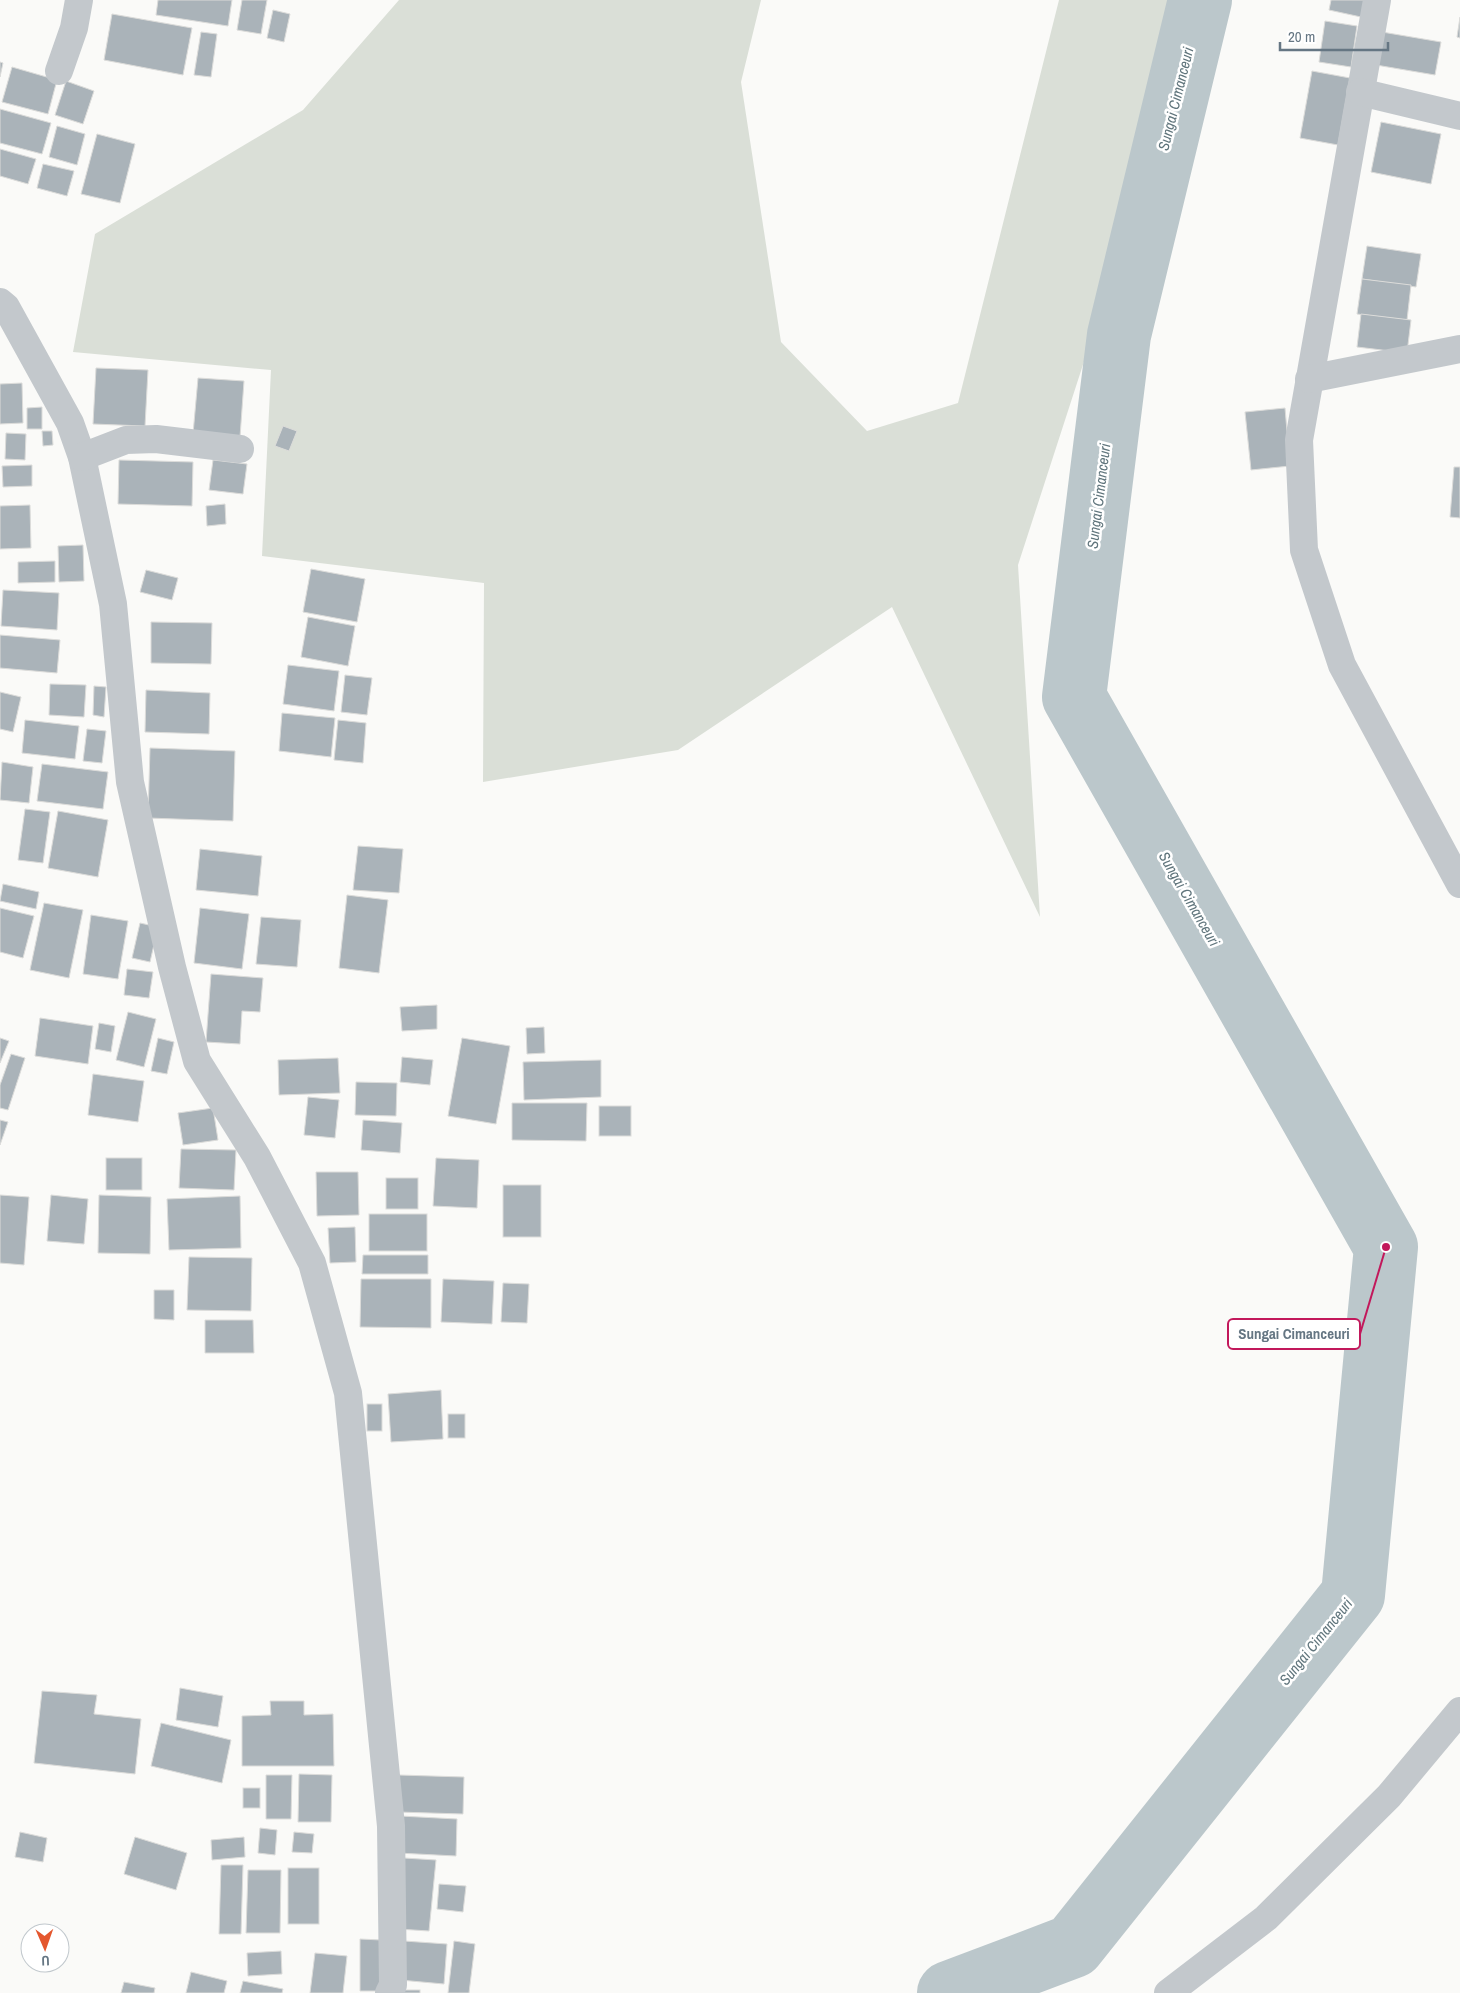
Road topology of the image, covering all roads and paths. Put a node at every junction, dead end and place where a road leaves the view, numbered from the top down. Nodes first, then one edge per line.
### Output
1 (79, 0) edge
2 (1377, 0) edge
3 (59, 71) dead end
4 (1360, 92) junction
5 (1460, 116) edge
6 (0, 302) edge
7 (1460, 349) edge
8 (1309, 379) junction
9 (240, 449) dead end
10 (82, 457) junction
11 (1460, 884) edge
12 (1460, 1711) edge
13 (390, 1993) edge
14 (1168, 1993) edge

1 - 3 street
2 - 4 street
4 - 5 street
4 - 8 street
6 - 10 street
7 - 8 street
8 - 11 street
9 - 10 street
10 - 13 street
12 - 14 street

